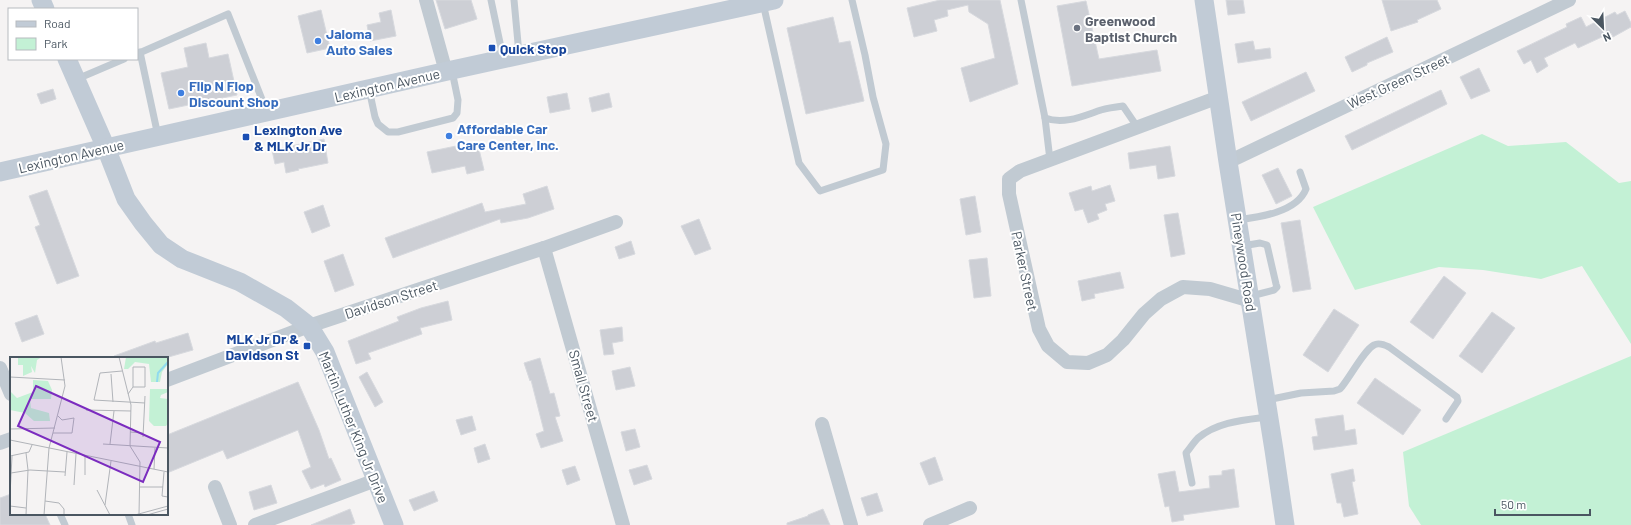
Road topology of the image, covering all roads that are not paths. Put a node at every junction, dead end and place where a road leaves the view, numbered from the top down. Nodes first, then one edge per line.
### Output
1 (426, 0) edge
2 (491, 0) edge
3 (514, 0) edge
4 (852, 0) edge
5 (1021, 0) edge
6 (1204, 0) edge
7 (1569, 0) edge
8 (761, 2) edge
9 (139, 53) edge
10 (511, 58) junction
11 (67, 60) edge
12 (122, 60) edge
13 (449, 71) junction
14 (76, 80) junction
15 (369, 89) junction
16 (1218, 97) junction
17 (267, 112) junction
18 (1045, 118) junction
19 (1138, 128) junction
20 (158, 136) junction
21 (106, 148) junction
22 (1050, 160) junction
23 (1228, 162) junction
24 (0, 172) edge
25 (1300, 172) dead end
26 (1237, 220) junction
27 (616, 222) dead end
28 (1242, 246) junction
29 (544, 248) junction
30 (1251, 299) junction
31 (309, 326) junction
32 (0, 368) edge
33 (168, 380) edge
34 (10, 392) edge
35 (1268, 408) junction
36 (1446, 419) dead end
37 (822, 424) dead end
38 (10, 439) edge
39 (0, 443) edge
40 (376, 480) junction
41 (1192, 483) dead end
42 (215, 487) dead end
43 (970, 508) dead end
44 (60, 515) edge
45 (128, 515) edge
46 (65, 525) edge
47 (132, 525) edge
48 (230, 525) edge
49 (255, 525) edge
50 (394, 525) edge
51 (623, 525) edge
52 (851, 525) edge
53 (930, 525) edge
54 (1285, 525) edge

1 - 13 street
2 - 10 lane
3 - 10 lane
4 - 8 lane
5 - 18 lane
6 - 16 street, Pineywood Road
7 - 23 street, West Green Street
8 - 10 street, Lexington Avenue
9 - 17 lane
9 - 20 lane
10 - 13 street, Lexington Avenue
11 - 14 street, Martin Luther King Jr Drive
12 - 14 lane
13 - 15 street, Lexington Avenue
13 - 15 lane
14 - 21 street, Martin Luther King Jr Drive
15 - 17 street, Lexington Avenue
16 - 19 street, Parker Street
16 - 23 street, Pineywood Road
17 - 20 street, Lexington Avenue
18 - 19 lane
18 - 22 lane
19 - 22 street, Parker Street
20 - 21 street, Lexington Avenue
21 - 24 street, Lexington Avenue
21 - 31 street, Martin Luther King Jr Drive
22 - 30 street, Parker Street
23 - 26 street, Pineywood Road
25 - 26 lane
26 - 28 street, Pineywood Road
27 - 29 street, Davidson Street
28 - 30 street, Pineywood Road
28 - 30 lane
29 - 31 street, Davidson Street
29 - 51 street, Small Street
30 - 35 street, Pineywood Road
31 - 33 street, Davidson Street
31 - 40 street, Martin Luther King Jr Drive
32 - 34 street
35 - 36 lane
35 - 41 lane
35 - 54 street, Pineywood Road
37 - 52 street
38 - 39 street
40 - 49 street
40 - 50 street, Martin Luther King Jr Drive
42 - 48 street
43 - 53 street
44 - 46 lane
45 - 47 lane

